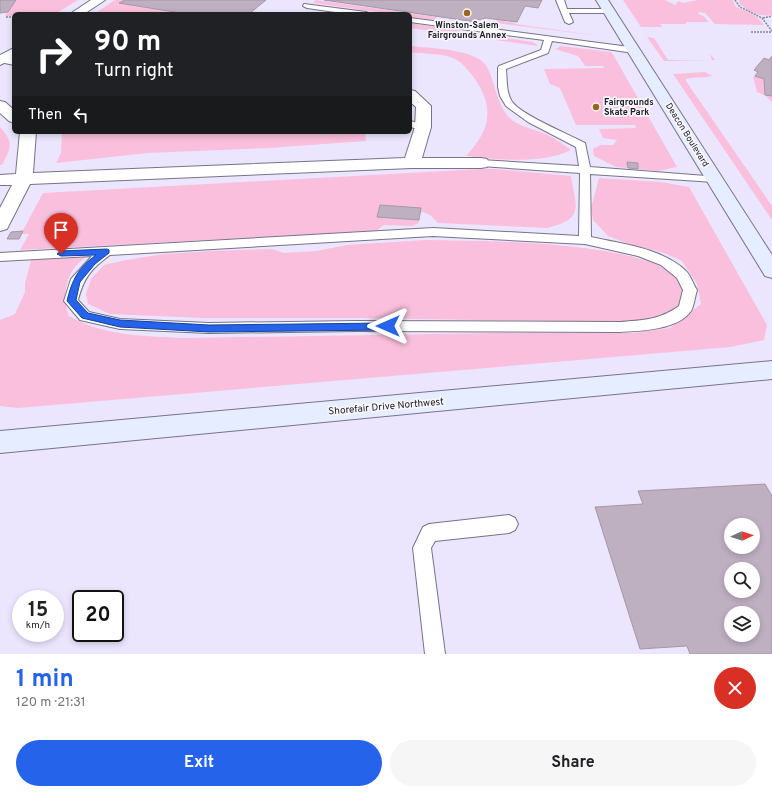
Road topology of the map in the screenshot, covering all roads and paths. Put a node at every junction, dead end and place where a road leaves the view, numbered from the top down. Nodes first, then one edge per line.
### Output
1 (99, 0) edge
2 (560, 0) edge
3 (735, 0) edge
4 (307, 6) dead end
5 (606, 6) edge
6 (565, 11) junction
7 (79, 12) edge
8 (351, 12) edge
9 (772, 16) edge
10 (6, 17) dead end
11 (12, 17) edge
12 (762, 18) junction
13 (412, 20) edge
14 (569, 22) dead end
15 (751, 32) dead end
16 (772, 32) edge
17 (548, 40) junction
18 (634, 50) junction
19 (412, 96) edge
20 (0, 105) edge
21 (12, 116) edge
22 (416, 126) edge
23 (28, 134) edge
24 (412, 163) junction
25 (481, 163) joint
26 (585, 170) junction
27 (24, 178) junction
28 (715, 179) junction
29 (0, 180) edge
30 (0, 225) edge
31 (586, 240) junction
32 (107, 252) junction
33 (0, 257) edge
34 (772, 270) edge
35 (772, 370) edge
36 (0, 442) edge
37 (509, 524) dead end
38 (434, 654) edge

1 - 7 street
2 - 6 lane
3 - 12 path
4 - 8 lane
5 - 6 lane
5 - 18 street, Deacon Boulevard
6 - 14 lane
9 - 12 path
10 - 11 path
12 - 16 path
13 - 17 lane
15 - 16 path
17 - 18 lane
17 - 26 lane
18 - 28 street, Deacon Boulevard
19 - 22 street
20 - 21 street
22 - 24 street
23 - 27 street
24 - 25 street
24 - 27 street
25 - 26 lane
26 - 28 lane
26 - 31 lane
27 - 29 street
27 - 30 street
28 - 34 street, Deacon Boulevard
31 - 32 lane
31 - 32 lane
32 - 33 lane
35 - 36 street, Shorefair Drive Northwest
37 - 38 lane

